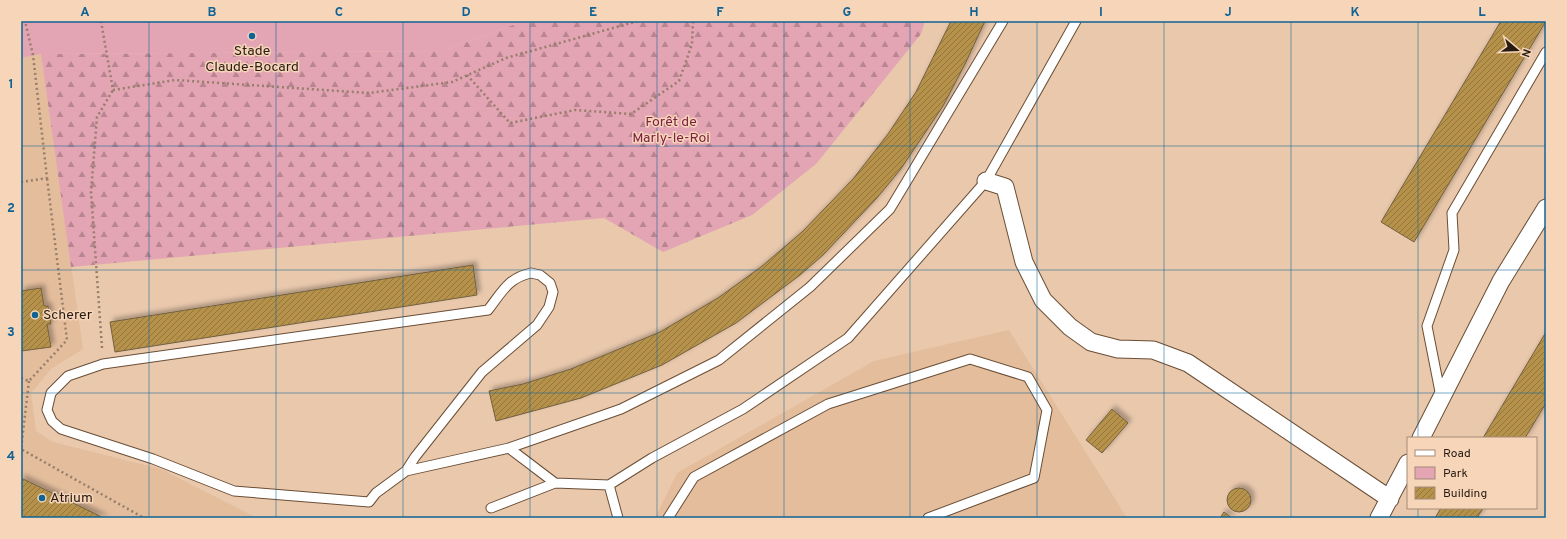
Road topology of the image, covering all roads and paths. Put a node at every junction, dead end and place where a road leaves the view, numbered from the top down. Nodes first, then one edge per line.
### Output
1 (24, 21) edge
2 (102, 21) edge
3 (371, 21) edge
4 (375, 21) edge
5 (638, 21) edge
6 (694, 21) edge
7 (1002, 21) edge
8 (1076, 21) edge
9 (1546, 52) edge
10 (467, 75) junction
11 (114, 90) junction
12 (47, 178) junction
13 (986, 181) junction
14 (21, 182) edge
15 (1546, 208) edge
16 (103, 364) junction
17 (21, 378) edge
18 (30, 381) junction
19 (1441, 398) junction
20 (1422, 437) edge
21 (509, 448) junction
22 (21, 449) edge
23 (1407, 465) edge
24 (406, 471) junction
25 (555, 483) junction
26 (608, 485) junction
27 (1390, 499) junction
28 (491, 508) dead end
29 (144, 518) edge
30 (618, 518) edge
31 (668, 518) edge
32 (928, 518) edge
33 (1379, 518) edge

1 - 12 path
2 - 11 path
3 - 4 path
5 - 10 path
6 - 10 path
7 - 21 lane
8 - 13 lane
9 - 19 lane
10 - 11 path
11 - 16 path
12 - 14 path
12 - 18 path
13 - 26 lane
13 - 27 street
15 - 19 street
16 - 24 lane
16 - 24 lane
17 - 18 path
18 - 22 path
19 - 20 street
21 - 24 lane
21 - 25 lane
22 - 29 path
23 - 27 street
25 - 26 lane
25 - 28 lane
26 - 30 lane
27 - 33 street
31 - 32 lane

